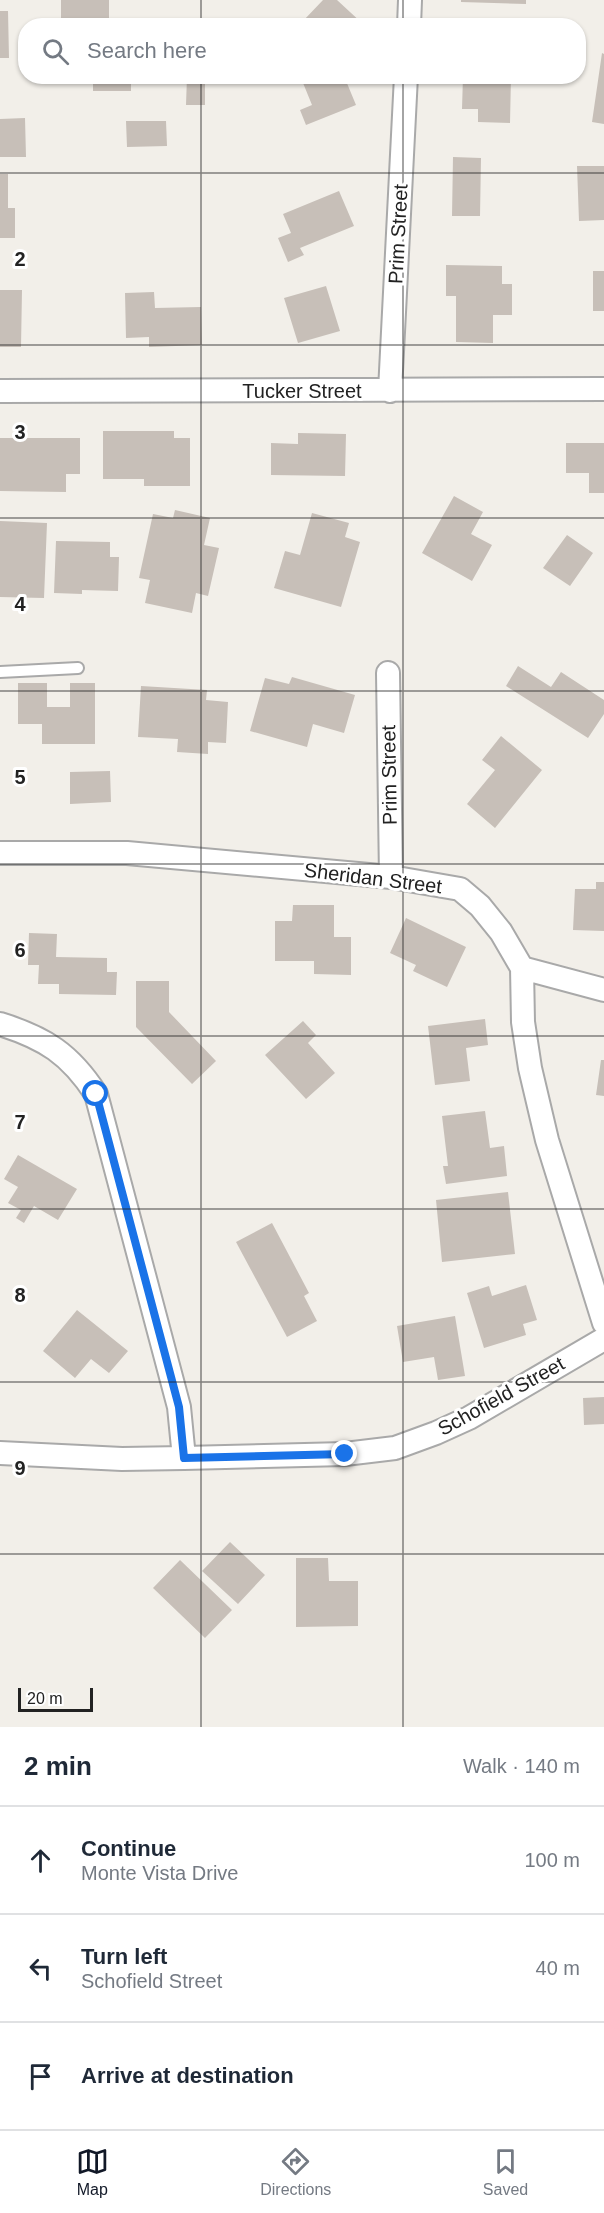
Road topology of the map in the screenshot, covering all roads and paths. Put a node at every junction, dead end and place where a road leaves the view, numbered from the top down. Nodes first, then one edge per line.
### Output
1 (410, 0) edge
2 (409, 18) edge
3 (406, 84) edge
4 (604, 390) edge
5 (390, 391) junction
6 (0, 392) edge
7 (78, 668) dead end
8 (0, 672) edge
9 (388, 673) dead end
10 (0, 853) edge
11 (391, 877) junction
12 (522, 968) junction
13 (604, 990) edge
14 (0, 1024) edge
15 (604, 1323) edge
16 (604, 1339) edge
17 (0, 1453) edge
18 (184, 1458) junction

1 - 2 street
3 - 5 street, Prim Street
4 - 5 street, Tucker Street
5 - 6 street, Tucker Street
7 - 8 lane
9 - 11 street, Prim Street
10 - 11 street, Sheridan Street
11 - 12 street, Sheridan Street
12 - 13 street
12 - 15 street, Sheridan Street
14 - 18 street
16 - 18 street, Schofield Street
17 - 18 street, Schofield Street

